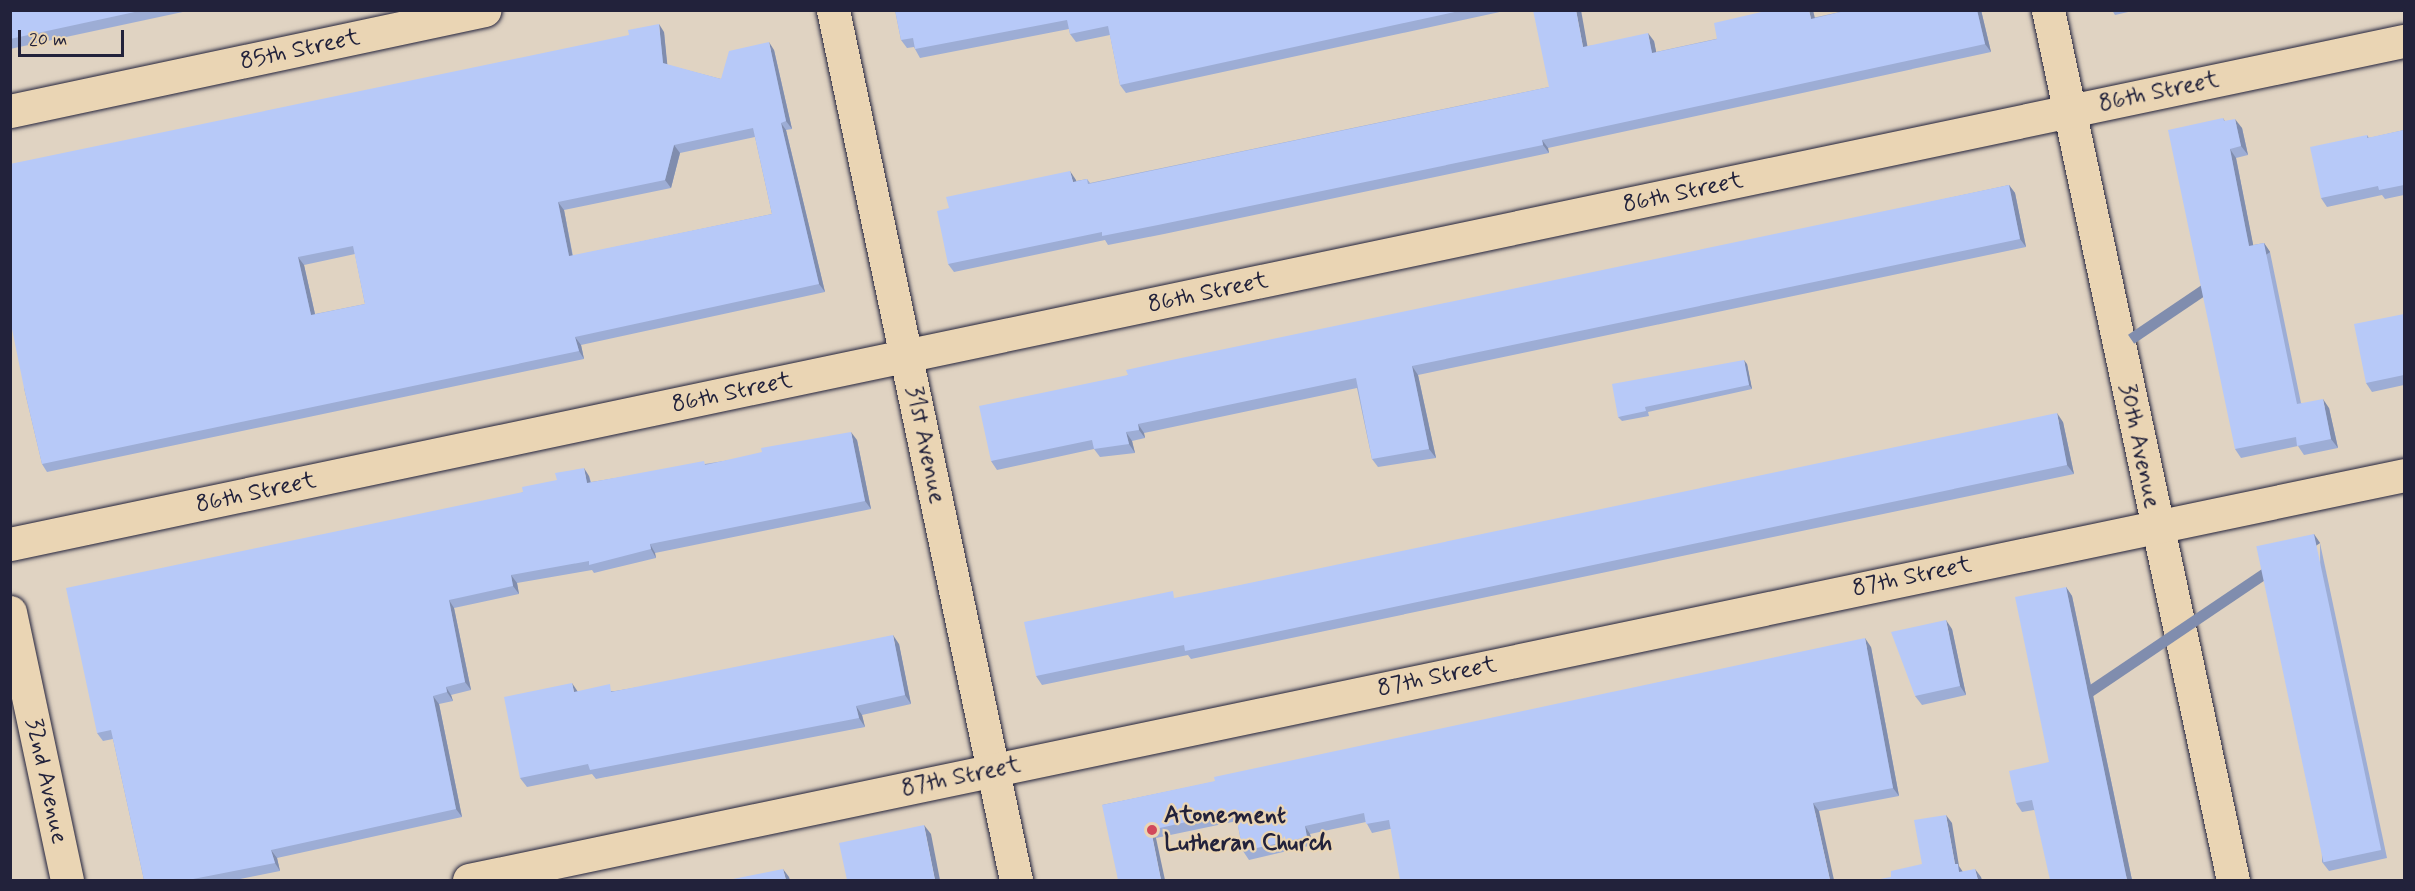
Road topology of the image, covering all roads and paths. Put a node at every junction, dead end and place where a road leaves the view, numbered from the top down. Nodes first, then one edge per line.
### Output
1 (484, 10) edge
2 (833, 10) edge
3 (2048, 10) edge
4 (2404, 41) edge
5 (10, 111) edge
6 (2069, 111) junction
7 (906, 356) junction
8 (2404, 475) edge
9 (2156, 525) junction
10 (10, 544) edge
11 (10, 612) edge
12 (993, 771) junction
13 (67, 880) edge
14 (469, 880) edge
15 (1016, 880) edge
16 (2233, 880) edge

1 - 5 street, 85th Street
2 - 7 street, 31st Avenue
3 - 6 street, 30th Avenue
4 - 6 street, 86th Street
6 - 7 street, 86th Street
6 - 9 street, 30th Avenue
7 - 10 street, 86th Street
7 - 12 street, 31st Avenue
8 - 9 street, 87th Street
9 - 12 street, 87th Street
9 - 16 street, 30th Avenue
11 - 13 street, 32nd Avenue
12 - 14 street, 87th Street
12 - 15 street, 31st Avenue

